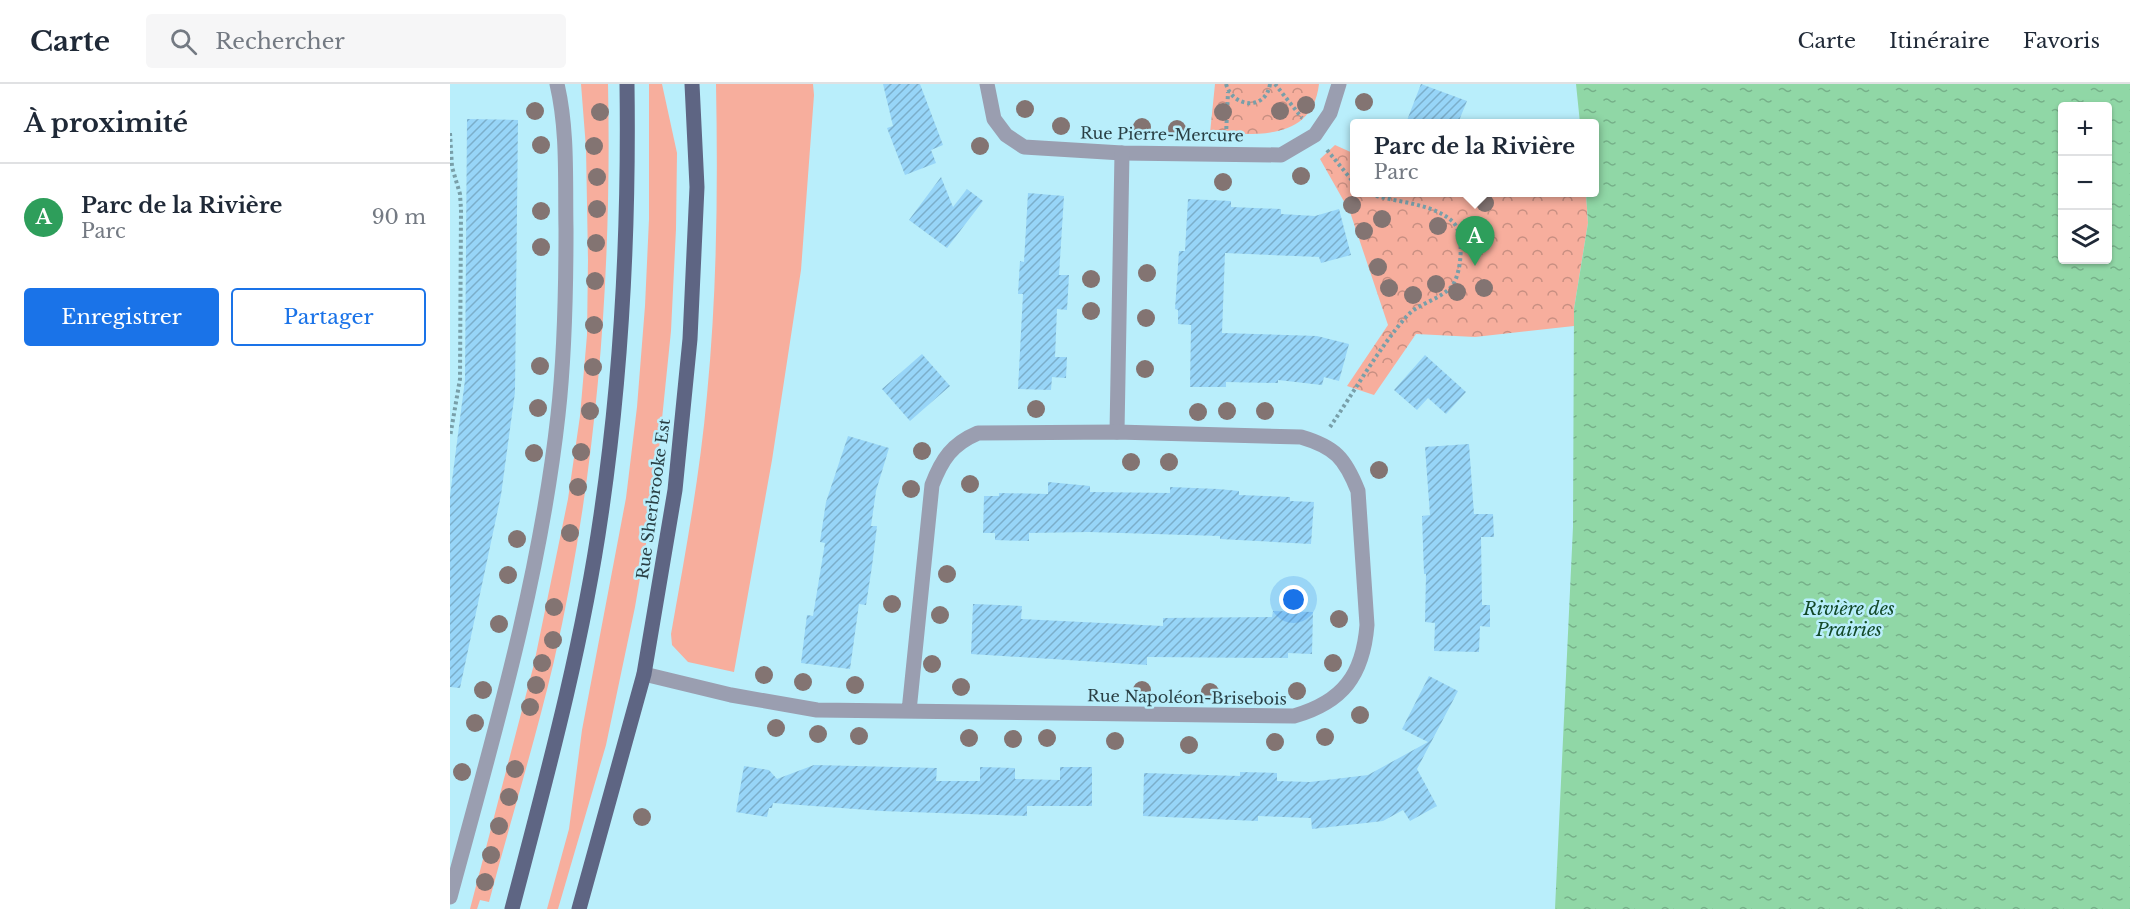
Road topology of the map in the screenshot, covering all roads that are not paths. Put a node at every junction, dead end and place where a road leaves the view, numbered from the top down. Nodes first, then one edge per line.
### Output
1 (557, 84) edge
2 (627, 84) edge
3 (692, 84) edge
4 (987, 84) edge
5 (1339, 84) edge
6 (1122, 153) junction
7 (1117, 432) junction
8 (644, 674) junction
9 (909, 711) junction
10 (450, 897) edge
11 (512, 909) edge
12 (579, 909) edge

1 - 10 street
2 - 11 main road
3 - 8 main road, Rue Sherbrooke Est
4 - 6 street, Rue Pierre-Mercure
5 - 6 street, Rue Pierre-Mercure
6 - 7 street
7 - 9 street, Rue Napoléon-Brisebois
7 - 9 street, Rue Napoléon-Brisebois
8 - 9 street, Rue Napoléon-Brisebois
8 - 12 main road, Rue Sherbrooke Est

